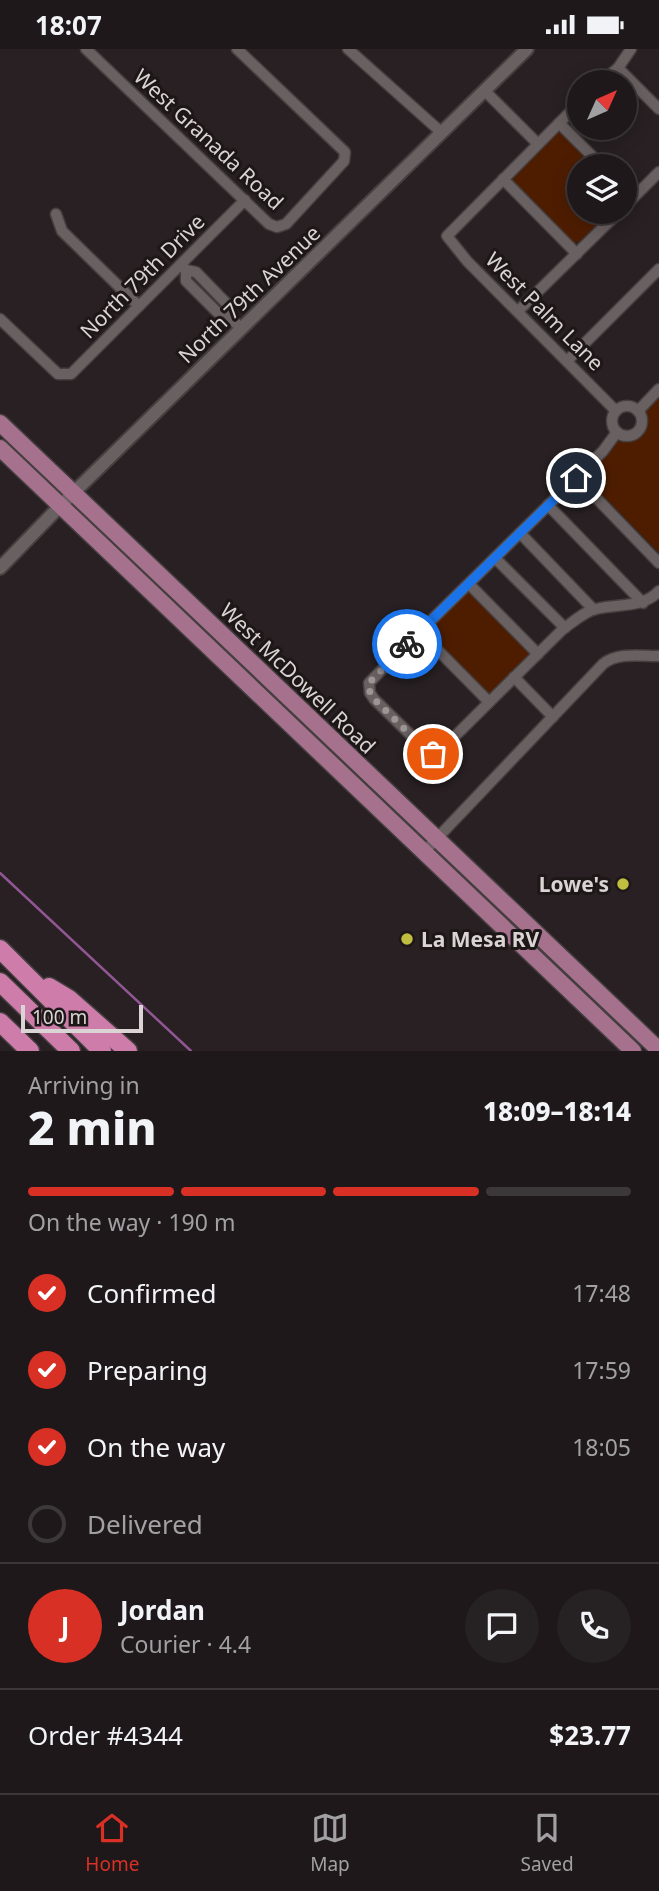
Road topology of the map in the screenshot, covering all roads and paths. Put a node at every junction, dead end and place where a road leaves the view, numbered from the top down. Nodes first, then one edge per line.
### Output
1 (86, 49) edge
2 (237, 49) edge
3 (348, 49) edge
4 (527, 49) edge
5 (631, 49) edge
6 (618, 68) junction
7 (616, 70) edge
8 (485, 92) junction
9 (659, 110) edge
10 (567, 115) edge
11 (559, 123) junction
12 (441, 132) junction
13 (538, 144) junction
14 (590, 154) edge
15 (659, 172) edge
16 (503, 179) junction
17 (637, 195) edge
18 (245, 200) junction
19 (56, 214) dead end
20 (607, 224) edge
21 (577, 254) junction
22 (183, 267) junction
23 (659, 269) edge
24 (139, 306) junction
25 (518, 311) junction
26 (0, 319) edge
27 (241, 328) junction
28 (567, 361) junction
29 (659, 389) edge
30 (616, 411) junction
31 (638, 411) junction
32 (0, 423) edge
33 (617, 432) junction
34 (0, 448) edge
35 (576, 478) junction
36 (74, 493) junction
37 (61, 505) junction
38 (548, 505) junction
39 (520, 533) junction
40 (495, 558) junction
41 (659, 563) edge
42 (0, 568) edge
43 (469, 584) junction
44 (659, 591) edge
45 (643, 603) junction
46 (593, 609) junction
47 (186, 625) junction
48 (565, 628) junction
49 (419, 632) junction
50 (538, 654) junction
51 (659, 656) edge
52 (254, 665) junction
53 (514, 677) junction
54 (288, 698) junction
55 (489, 702) junction
56 (275, 710) junction
57 (553, 717) junction
58 (436, 838) junction
59 (424, 852) junction
60 (0, 949) edge
61 (22, 970) junction
62 (0, 982) edge
63 (0, 1021) edge
64 (659, 1050) edge
65 (30, 1051) edge
66 (71, 1051) edge
67 (102, 1051) edge
68 (128, 1051) edge
69 (633, 1051) edge

1 - 18 street, West Granada Road
2 - 18 street, West Granada Road
3 - 12 street
4 - 8 street, North 79th Avenue
5 - 6 street
6 - 7 street
6 - 9 street
8 - 12 street, North 79th Avenue
8 - 13 street
10 - 11 street
11 - 13 street
11 - 14 street
12 - 27 street, North 79th Avenue
13 - 16 street
15 - 17 street
16 - 21 street
16 - 25 street, West Palm Lane
18 - 22 street, North 79th Drive
19 - 24 street
20 - 21 street
21 - 25 street
22 - 24 street, North 79th Drive
22 - 27 street
23 - 28 street
24 - 26 street, North 79th Drive
25 - 28 street, West Palm Lane
27 - 36 street, North 79th Avenue
28 - 30 street, West Palm Lane
29 - 31 street
30 - 31 street
30 - 33 street
31 - 33 street
32 - 36 main road, West McDowell Road
33 - 35 street
34 - 37 main road, West McDowell Road
35 - 38 street
35 - 41 street
36 - 37 street, North 79th Avenue
36 - 52 main road, West McDowell Road
37 - 42 street, North 79th Avenue
37 - 47 main road, West McDowell Road
38 - 39 street
38 - 45 street
39 - 40 street
39 - 46 street
40 - 43 street
40 - 48 street
43 - 49 street
43 - 50 street
44 - 45 street
45 - 46 street
46 - 48 street
47 - 52 main road
47 - 56 main road, West McDowell Road
48 - 50 street
49 - 55 street
49 - 55 street
50 - 53 street
51 - 57 street
52 - 54 main road, West McDowell Road
53 - 55 street
53 - 57 street
54 - 56 main road
54 - 58 main road, West McDowell Road
56 - 59 main road, West McDowell Road
57 - 58 street
58 - 59 street
58 - 64 main road, West McDowell Road
59 - 69 main road, West McDowell Road
60 - 61 highway
61 - 67 highway
61 - 68 highway
62 - 66 highway
63 - 65 highway

